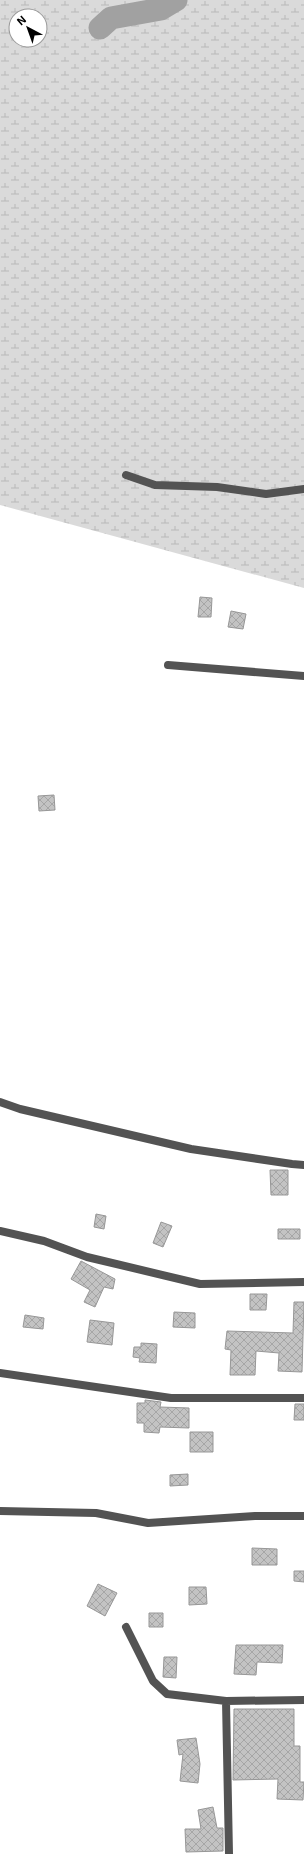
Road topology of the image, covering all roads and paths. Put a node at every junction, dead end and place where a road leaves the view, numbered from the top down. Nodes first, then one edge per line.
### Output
1 (126, 475) dead end
2 (304, 489) edge
3 (168, 665) dead end
4 (304, 676) edge
5 (0, 1102) edge
6 (304, 1165) edge
7 (0, 1231) edge
8 (304, 1282) edge
9 (0, 1373) edge
10 (304, 1398) edge
11 (0, 1511) edge
12 (304, 1516) edge
13 (126, 1627) dead end
14 (304, 1700) edge
15 (226, 1701) junction
16 (229, 1854) edge

1 - 2 street
3 - 4 street
5 - 6 street
7 - 8 street
9 - 10 street
11 - 12 street
13 - 15 street
14 - 15 street
15 - 16 street

